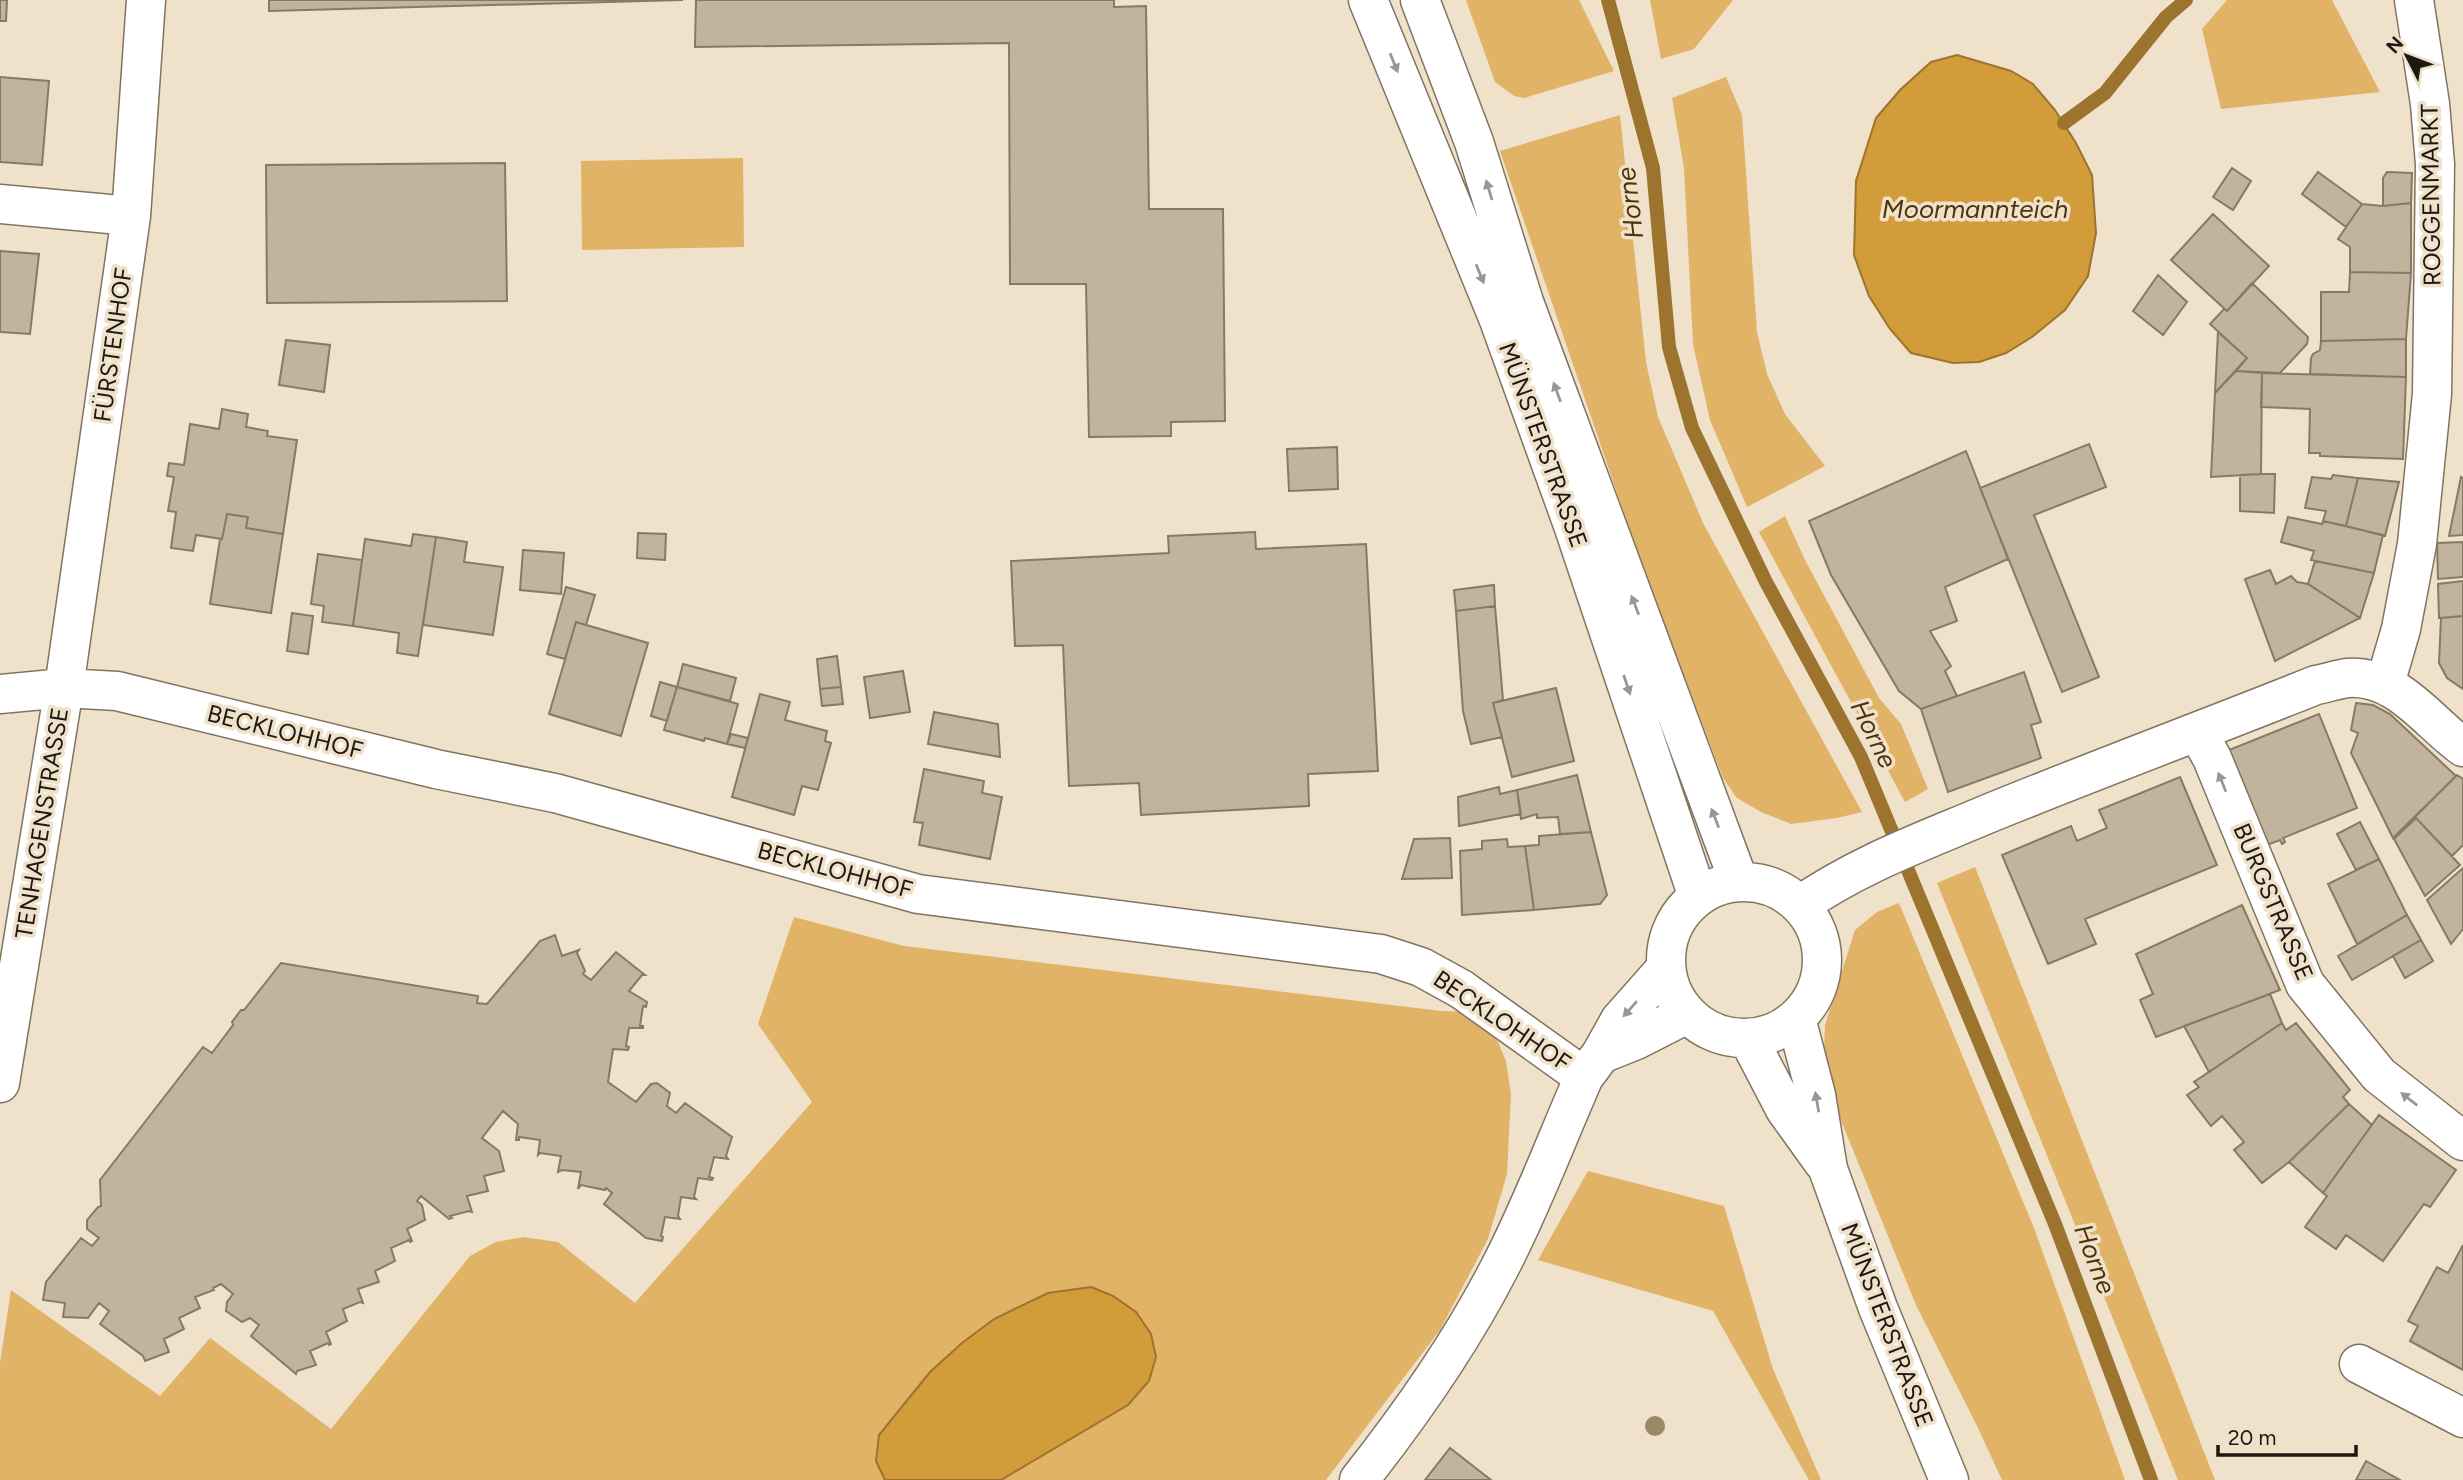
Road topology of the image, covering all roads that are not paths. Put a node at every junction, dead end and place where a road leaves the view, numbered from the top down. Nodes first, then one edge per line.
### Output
1 (146, 0) edge
2 (1368, 0) edge
3 (1420, 0) edge
4 (2414, 0) edge
5 (0, 204) edge
6 (131, 216) junction
7 (2448, 306) edge
8 (2448, 395) edge
9 (2385, 684) junction
10 (64, 688) junction
11 (0, 694) edge
12 (2198, 733) junction
13 (2463, 747) edge
14 (1739, 882) junction
15 (1698, 897) junction
16 (1800, 905) junction
17 (1666, 968) junction
18 (1687, 1014) junction
19 (1796, 1018) junction
20 (1748, 1038) junction
21 (1593, 1065) junction
22 (0, 1083) edge
23 (2463, 1141) edge
24 (1828, 1169) junction
25 (2359, 1364) dead end
26 (2463, 1418) edge
27 (1359, 1480) edge
28 (1949, 1480) edge

1 - 6 street, FÜRSTENHOF
2 -> 15 street, MÜNSTERSTRASSE
14 -> 3 street, MÜNSTERSTRASSE
4 - 7 street, ROGGENMARKT
5 - 6 street
6 - 10 street, FÜRSTENHOF
7 - 8 street, ROGGENMARKT
8 - 9 street, ROGGENMARKT
9 - 12 street
9 - 13 street
10 - 11 street, BECKLOHHOF
10 - 21 street, BECKLOHHOF
10 - 22 street, TENHAGENSTRASSE
12 - 16 street
23 -> 12 street, BURGSTRASSE
14 - 15 street
14 - 16 street
15 - 17 street
16 - 19 street
17 - 18 street
17 -> 21 street, BECKLOHHOF
18 - 20 street
18 - 21 street, BECKLOHHOF
19 - 20 street
24 -> 19 street, MÜNSTERSTRASSE
20 - 24 street, MÜNSTERSTRASSE
21 - 27 street, BECKLOHHOF
24 - 28 street, MÜNSTERSTRASSE
25 - 26 street

